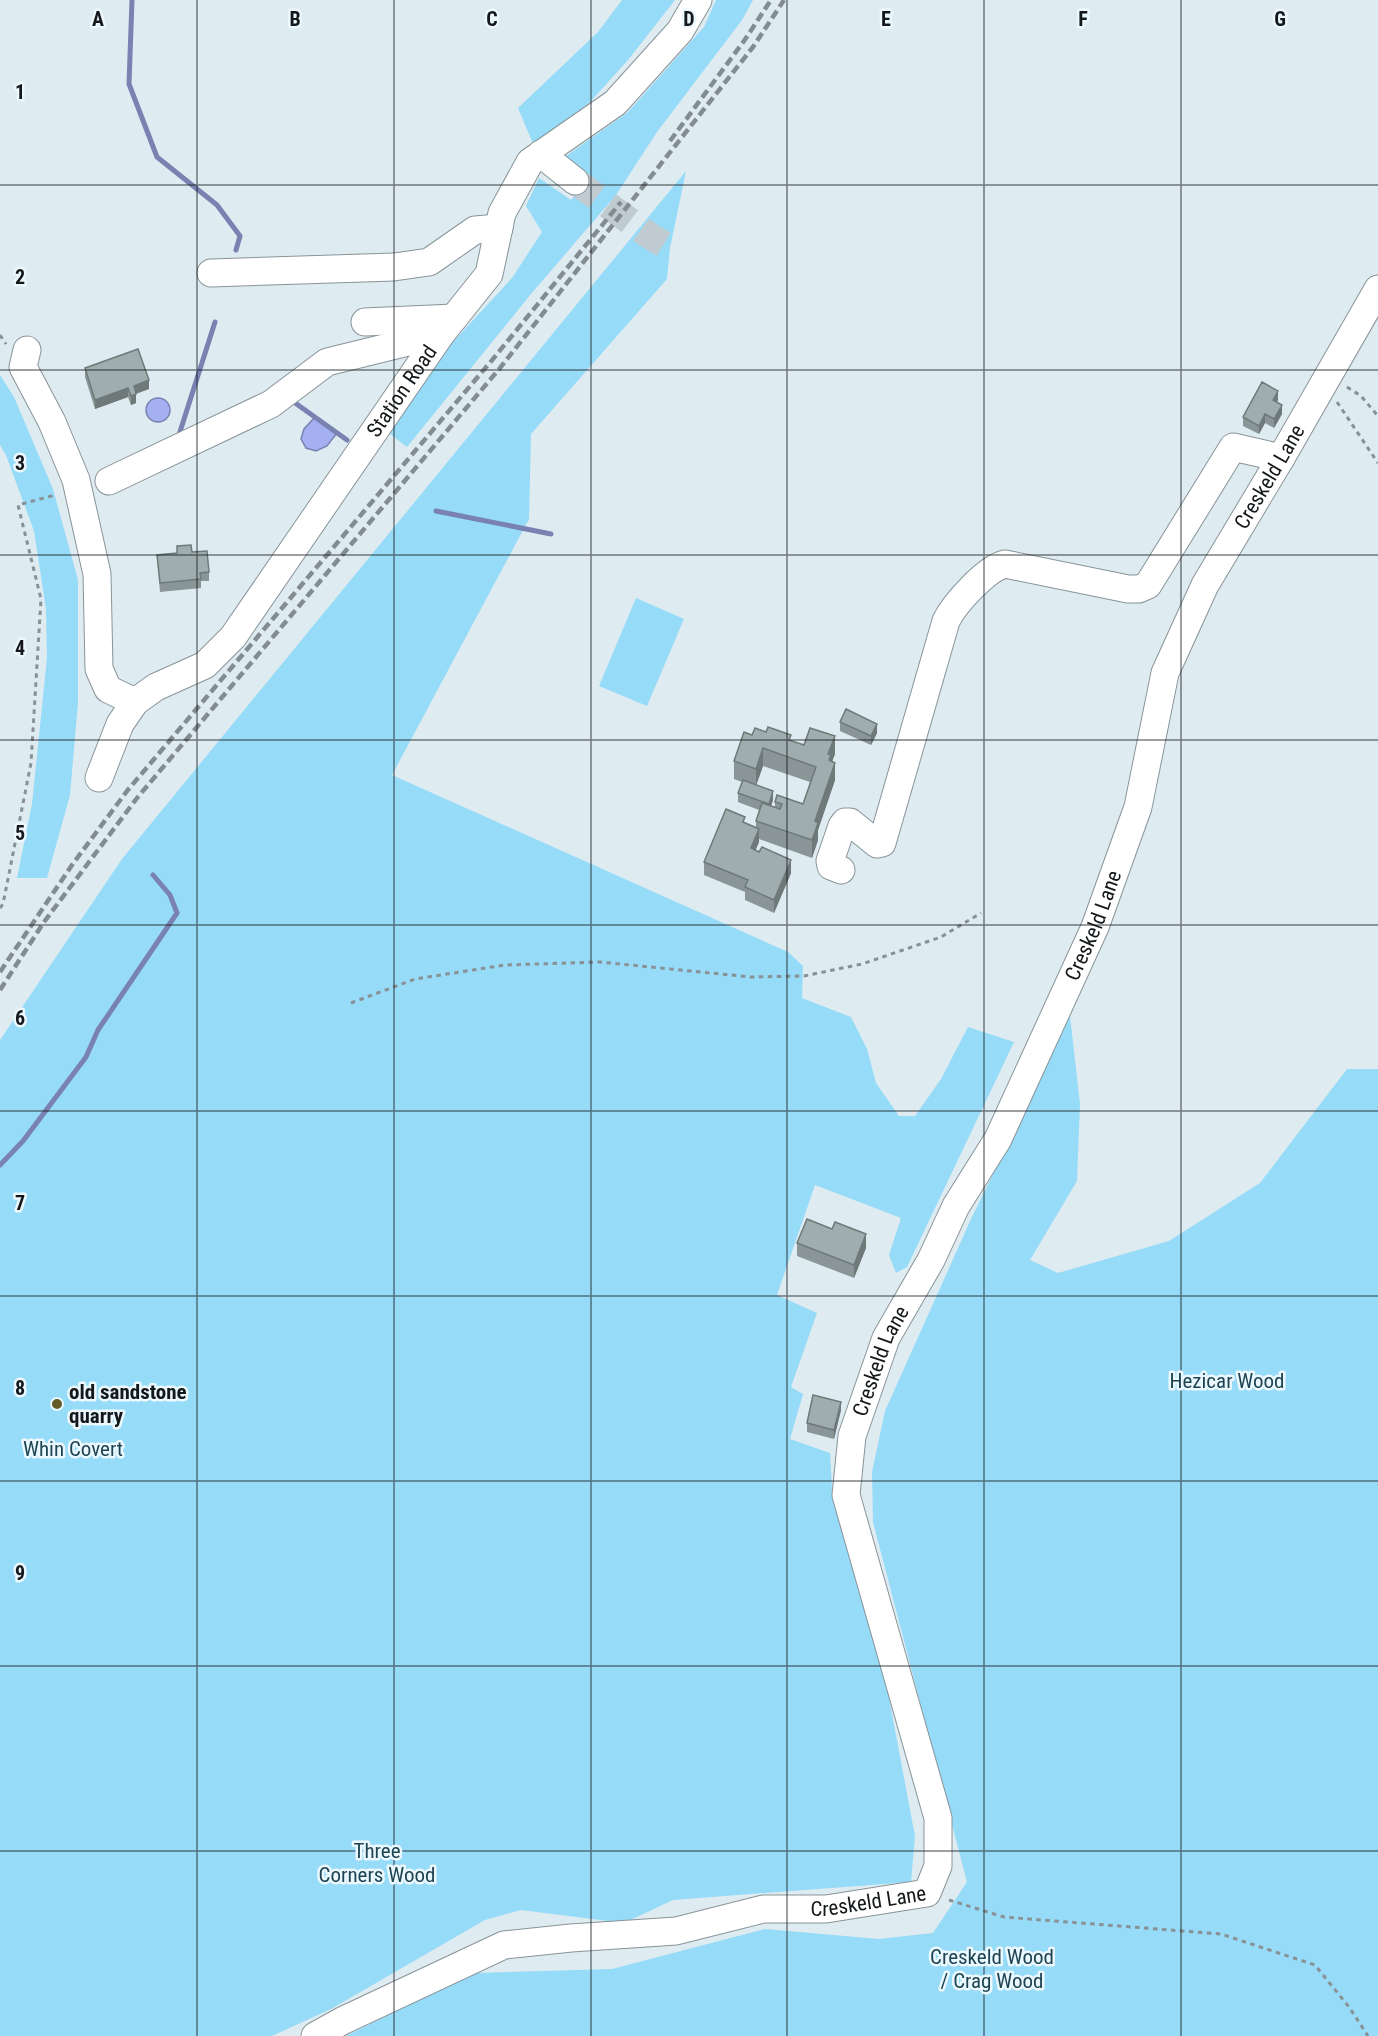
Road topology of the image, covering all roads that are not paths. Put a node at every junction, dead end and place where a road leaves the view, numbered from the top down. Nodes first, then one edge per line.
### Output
1 (698, 0) edge
2 (541, 154) junction
3 (575, 181) tunnel mouth
4 (499, 228) junction
5 (211, 273) dead end
6 (1378, 289) edge
7 (365, 322) dead end
8 (448, 326) junction
9 (27, 350) dead end
10 (1281, 458) junction
11 (110, 481) dead end
12 (135, 702) junction
13 (99, 778) dead end
14 (841, 870) dead end
15 (315, 2036) edge

1 - 2 street, Station Road
2 - 3 street
2 - 4 street, Station Road
4 - 5 street
4 - 8 street, Station Road
6 - 10 street, Creskeld Lane
7 - 8 street
8 - 11 street
8 - 12 street, Station Road
9 - 12 street
10 - 14 street
10 - 15 street, Creskeld Lane
12 - 13 street, Station Road

